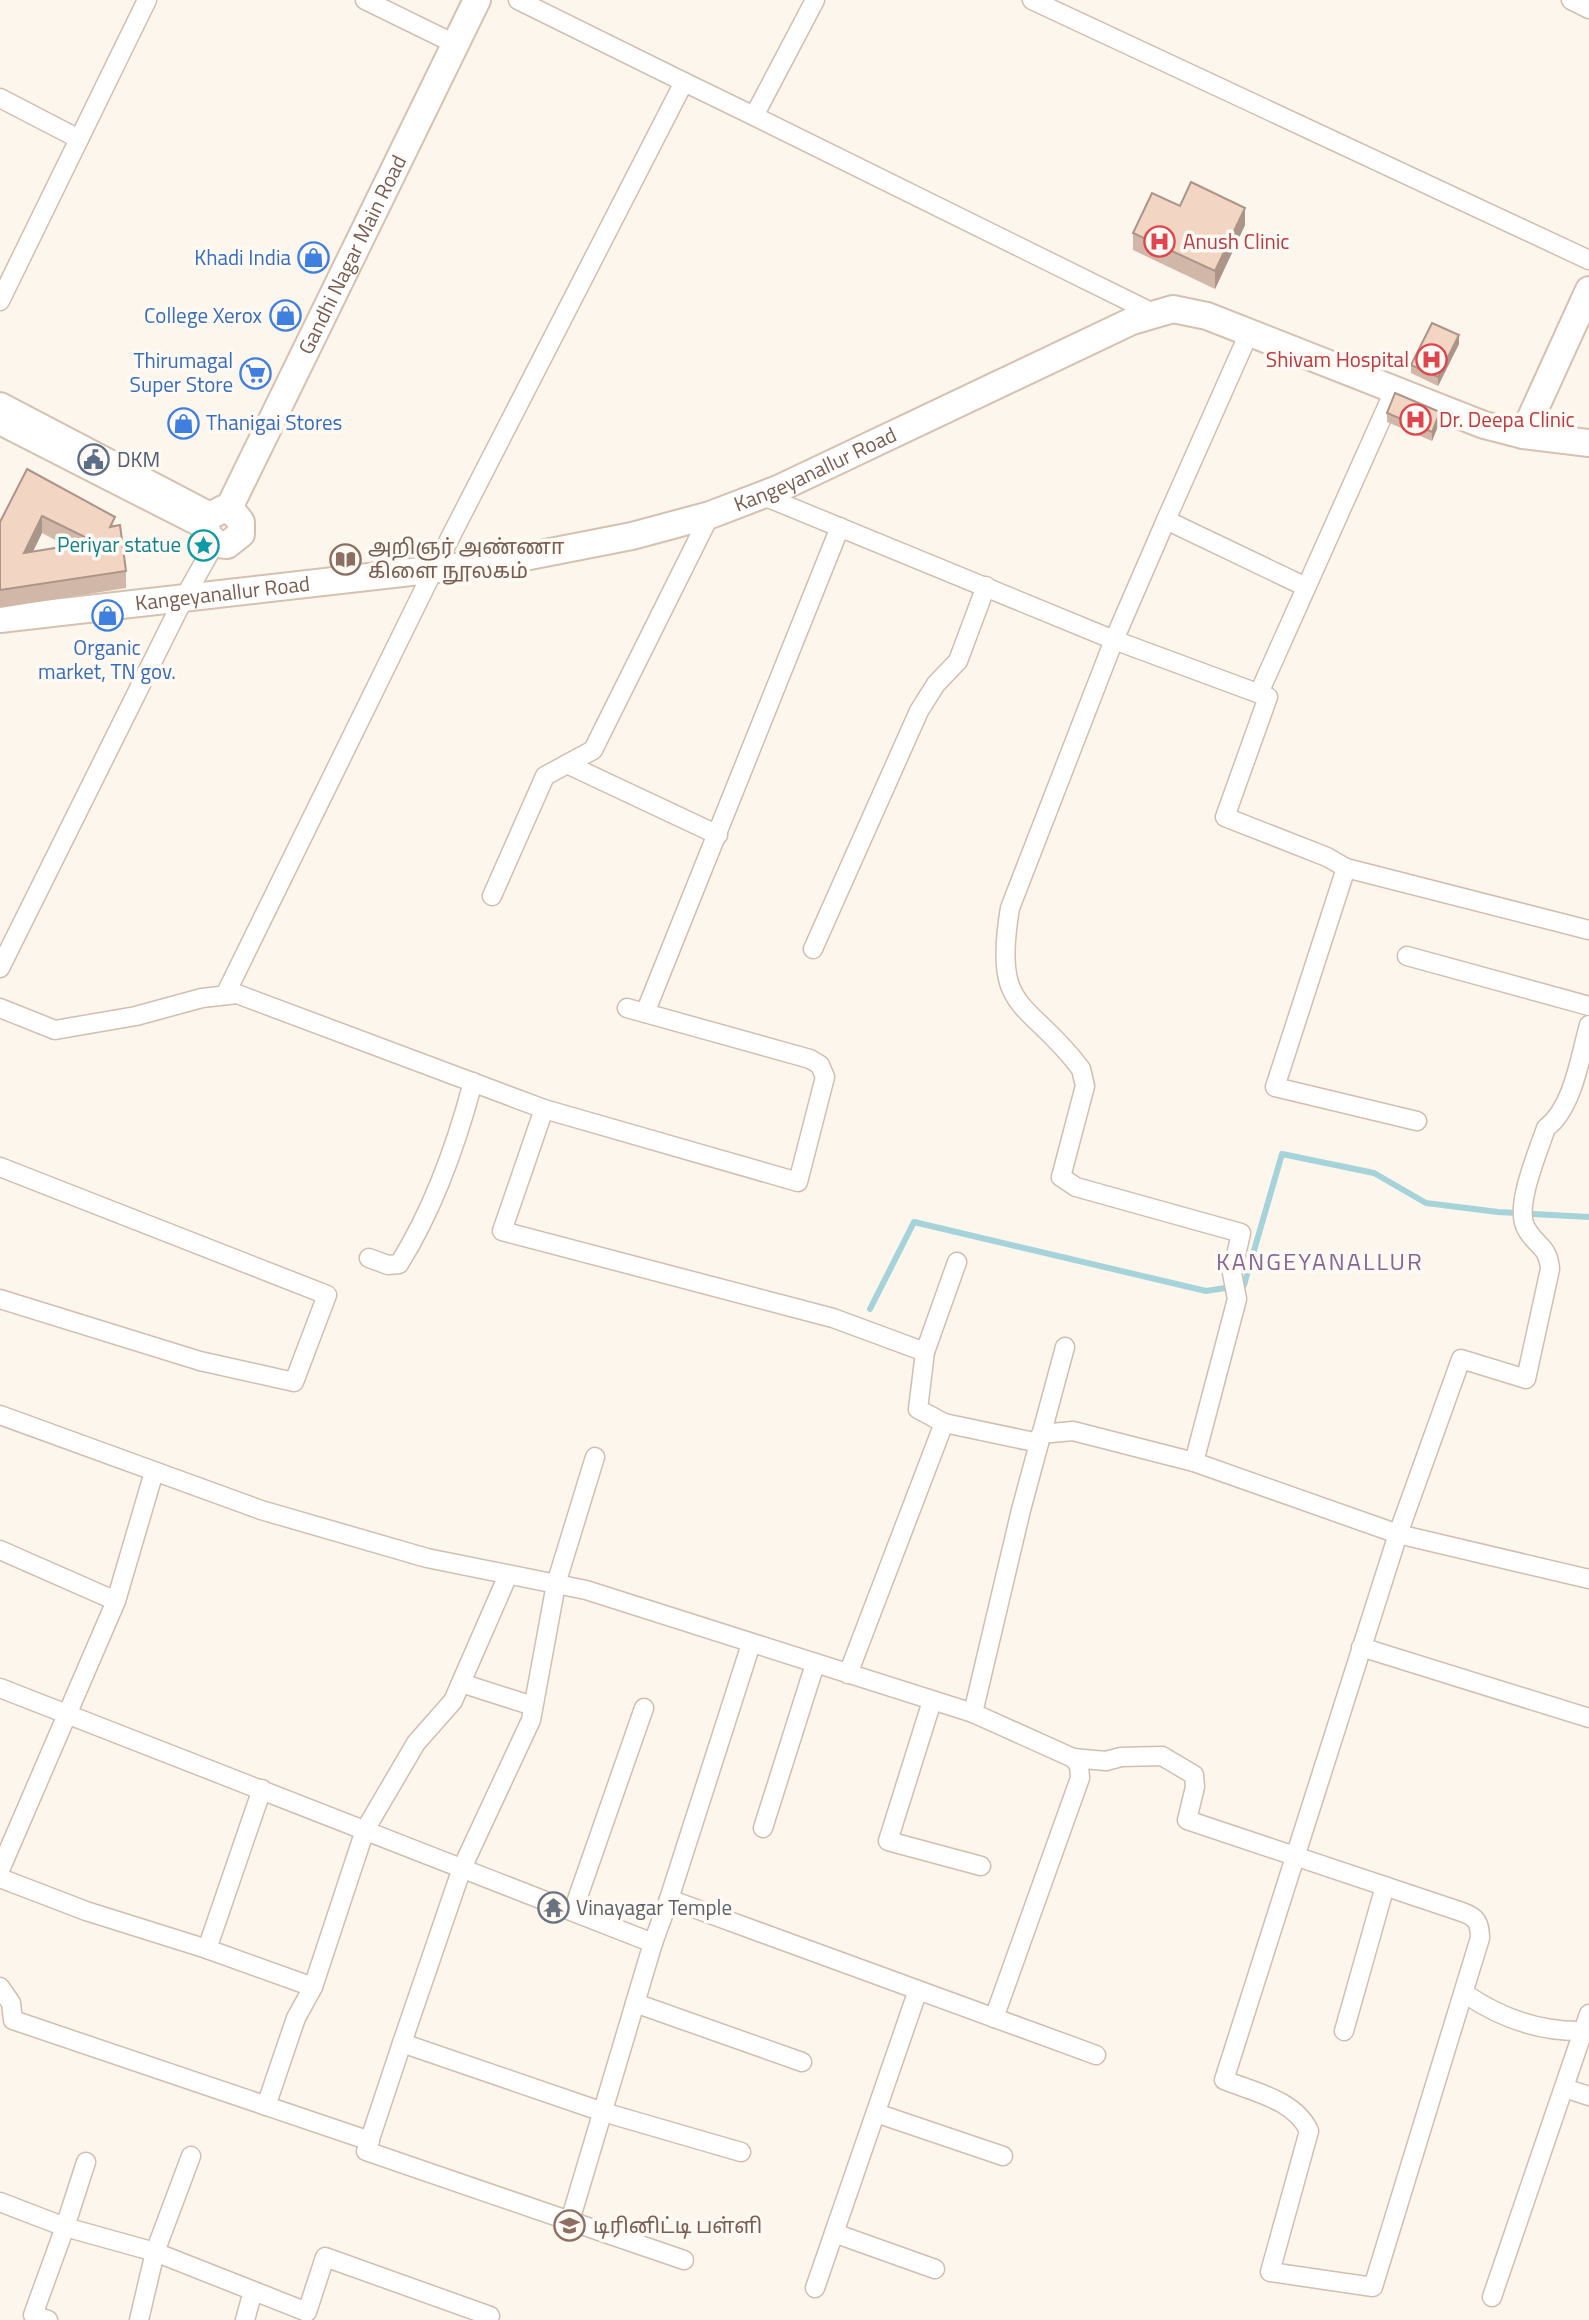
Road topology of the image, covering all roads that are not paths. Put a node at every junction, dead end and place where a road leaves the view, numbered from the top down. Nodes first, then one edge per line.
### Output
1 (147, 0) edge
2 (365, 0) edge
3 (477, 0) edge
4 (518, 0) edge
5 (815, 0) edge
6 (1032, 0) edge
7 (1571, 0) edge
8 (1589, 9) edge
9 (455, 44) junction
10 (684, 82) junction
11 (0, 98) edge
12 (754, 116) junction
13 (79, 139) junction
14 (1589, 260) edge
15 (1589, 290) edge
16 (0, 301) edge
17 (1153, 313) junction
18 (1249, 333) junction
19 (1394, 391) junction
20 (0, 406) edge
21 (0, 421) edge
22 (1523, 435) junction
23 (1589, 443) edge
24 (761, 495) junction
25 (710, 515) junction
26 (1166, 520) junction
27 (215, 524) junction
28 (840, 527) junction
29 (434, 569) junction
30 (986, 586) junction
31 (1306, 587) junction
32 (183, 600) junction
33 (0, 619) edge
34 (1114, 640) junction
35 (1259, 693) junction
36 (567, 764) junction
37 (718, 835) junction
38 (1346, 868) junction
39 (492, 896) dead end
40 (1589, 930) edge
41 (813, 949) dead end
42 (1407, 956) dead end
43 (0, 968) edge
44 (225, 995) junction
45 (1589, 1006) edge
46 (0, 1008) edge
47 (627, 1008) dead end
48 (645, 1013) junction
49 (1589, 1025) edge
50 (1581, 1080) edge
51 (473, 1082) junction
52 (544, 1109) junction
53 (1417, 1121) dead end
54 (0, 1167) edge
55 (369, 1258) dead end
56 (957, 1262) dead end
57 (0, 1299) edge
58 (1065, 1347) dead end
59 (925, 1352) junction
60 (0, 1415) edge
61 (944, 1423) junction
62 (1040, 1439) junction
63 (595, 1457) dead end
64 (1194, 1462) junction
65 (154, 1472) junction
66 (1398, 1534) junction
67 (0, 1550) edge
68 (508, 1575) junction
69 (1589, 1579) edge
70 (556, 1584) junction
71 (116, 1601) junction
72 (751, 1644) junction
73 (1362, 1647) junction
74 (815, 1664) junction
75 (848, 1674) junction
76 (461, 1683) junction
77 (0, 1688) edge
78 (932, 1701) junction
79 (533, 1706) junction
80 (644, 1708) dead end
81 (66, 1712) junction
82 (973, 1713) junction
83 (1589, 1718) edge
84 (1073, 1758) junction
85 (262, 1789) junction
86 (0, 1822) edge
87 (18, 1828) junction
88 (763, 1828) dead end
89 (365, 1830) junction
90 (1294, 1857) junction
91 (981, 1866) dead end
92 (462, 1868) junction
93 (0, 1870) edge
94 (0, 1878) edge
95 (1385, 1886) junction
96 (669, 1899) junction
97 (573, 1912) junction
98 (653, 1943) junction
99 (207, 1949) junction
100 (0, 1987) edge
101 (313, 1987) junction
102 (918, 1990) junction
103 (1464, 1993) junction
104 (635, 2003) junction
105 (995, 2018) junction
106 (1586, 2022) edge
107 (1344, 2031) dead end
108 (402, 2043) junction
109 (1096, 2055) dead end
110 (802, 2062) dead end
111 (1564, 2088) junction
112 (1589, 2096) edge
113 (266, 2106) junction
114 (603, 2112) junction
115 (876, 2113) junction
116 (370, 2141) junction
117 (741, 2152) dead end
118 (191, 2156) dead end
119 (1003, 2156) dead end
120 (86, 2162) dead end
121 (0, 2202) edge
122 (570, 2221) junction
123 (65, 2227) junction
124 (834, 2233) junction
125 (155, 2252) junction
126 (684, 2260) dead end
127 (935, 2269) dead end
128 (815, 2288) dead end
129 (253, 2291) junction
130 (1492, 2297) dead end
131 (306, 2316) edge
132 (490, 2316) dead end
133 (38, 2318) edge
134 (139, 2320) edge
135 (245, 2320) edge

1 - 13 street
2 - 9 street
3 - 9 street, Gandhi Nagar Main Road
4 - 10 street
5 - 12 street
6 - 14 street
7 - 8 street
9 - 27 street, Gandhi Nagar Main Road
10 - 12 street
10 - 29 street
11 - 13 street
12 - 17 street
13 - 16 street
15 - 22 street
17 - 18 street, Kangeyanallur Road
17 - 24 street, Kangeyanallur Road
18 - 19 street, Kangeyanallur Road
18 - 26 street
19 - 22 street, Kangeyanallur Road
19 - 31 street
20 - 27 street
21 - 27 street
22 - 23 street, Kangeyanallur Road
24 - 25 street, Kangeyanallur Road
24 - 28 street
25 - 29 street, Kangeyanallur Road
25 - 36 street
26 - 31 street
26 - 34 street
27 - 32 street
28 - 30 street
28 - 37 street
29 - 32 street, Kangeyanallur Road
29 - 44 street
30 - 34 street
30 - 41 street
31 - 35 street
32 - 33 street, Kangeyanallur Road
32 - 43 street
34 - 35 street
34 - 64 street
35 - 38 street
36 - 37 street
36 - 39 street
37 - 48 street
38 - 40 street
38 - 53 street
42 - 45 street
44 - 46 street
44 - 51 street
47 - 48 street
48 - 52 street
49 - 50 street
50 - 66 street
51 - 52 street
51 - 55 street
52 - 59 street
54 - 57 street
56 - 59 street
58 - 62 street
59 - 61 street
60 - 65 street
61 - 62 street
61 - 75 street
62 - 64 street
62 - 82 street
63 - 70 street
64 - 66 street
65 - 68 street
65 - 71 street
66 - 69 street
66 - 73 street
67 - 71 street
68 - 70 street
68 - 76 street
70 - 72 street
70 - 79 street
71 - 81 street
72 - 74 street
72 - 96 street
73 - 83 street
73 - 90 street
74 - 75 street
74 - 88 street
75 - 78 street
76 - 79 street
76 - 89 street
77 - 81 street
78 - 82 street
78 - 91 street
79 - 92 street
80 - 97 street
81 - 85 street
81 - 87 street
82 - 84 street
84 - 90 street
84 - 105 street
85 - 89 street
85 - 99 street
86 - 87 street
87 - 93 street
89 - 92 street
89 - 101 street
90 - 95 street
90 - 103 street
92 - 97 street
92 - 108 street
94 - 99 street
95 - 103 street
95 - 107 street
96 - 98 street
96 - 102 street
97 - 98 street
98 - 104 street
99 - 101 street
100 - 113 street
101 - 113 street
102 - 105 street
102 - 115 street
103 - 106 street
104 - 110 street
104 - 114 street
105 - 109 street
106 - 111 street
108 - 114 street
108 - 116 street
111 - 112 street
111 - 130 street
113 - 116 street
114 - 117 street
114 - 122 street
115 - 119 street
115 - 124 street
116 - 122 street
118 - 125 street
120 - 123 street
121 - 123 street
122 - 126 street
123 - 125 street
123 - 133 street
124 - 127 street
124 - 128 street
125 - 129 street
125 - 134 street
129 - 131 street
129 - 135 street
131 - 132 street

